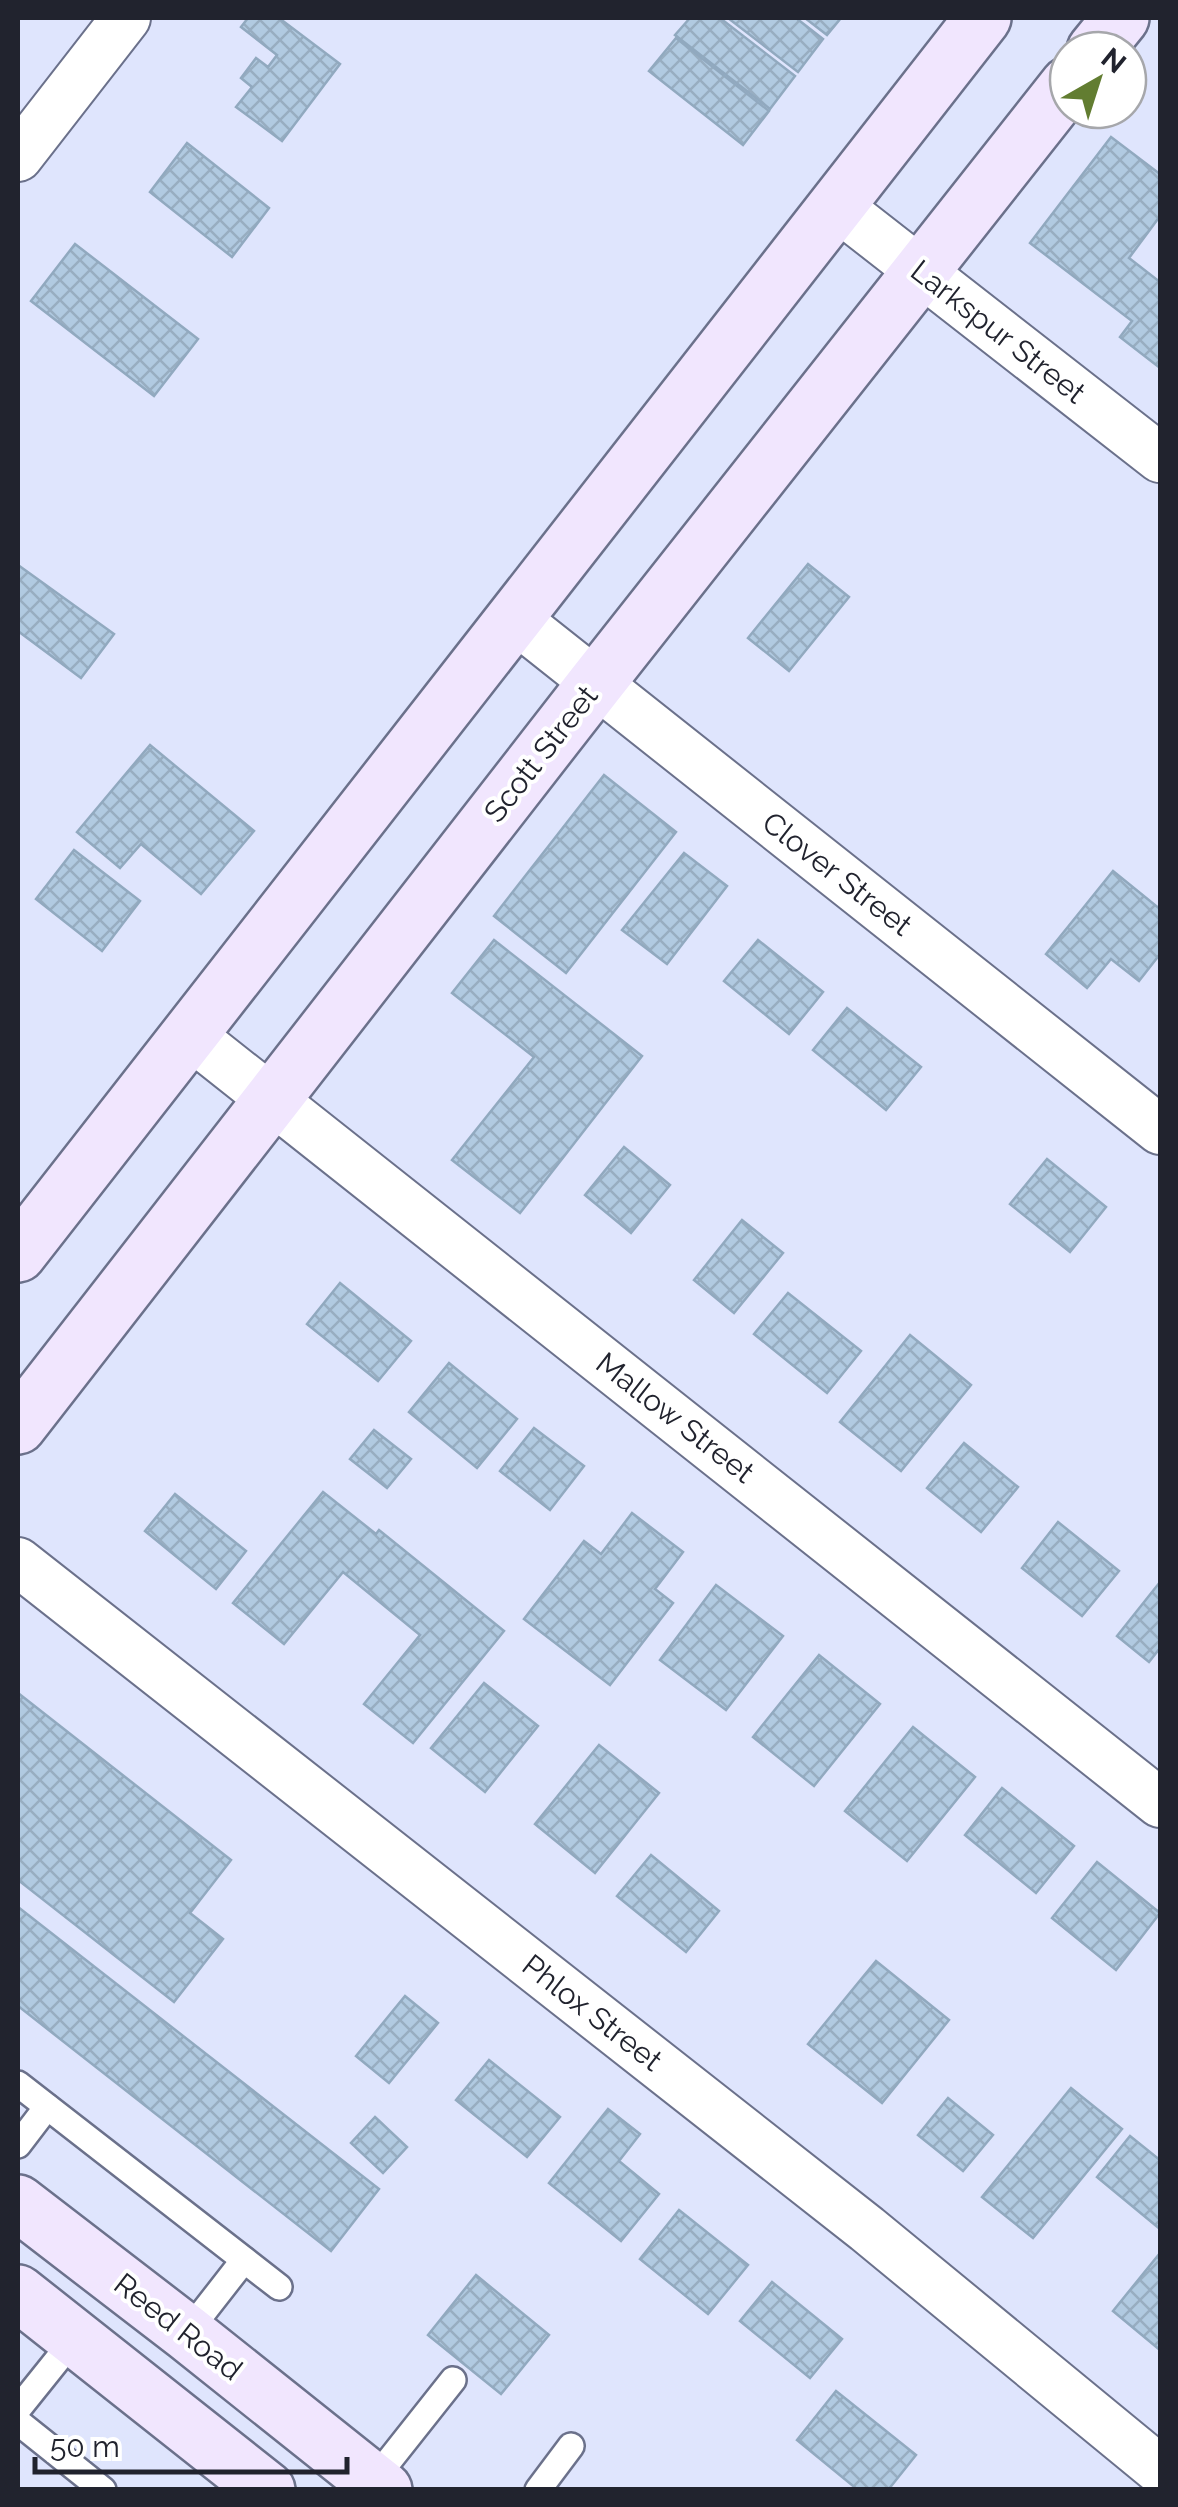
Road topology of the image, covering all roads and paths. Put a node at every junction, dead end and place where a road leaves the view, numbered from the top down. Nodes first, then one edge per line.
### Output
1 (126, 18) edge
2 (983, 18) edge
3 (1048, 110) edge
4 (18, 157) edge
5 (837, 206) junction
6 (921, 272) junction
7 (1160, 458) edge
8 (514, 618) junction
9 (596, 684) junction
10 (189, 1034) junction
11 (273, 1099) junction
12 (1160, 1130) edge
13 (18, 1254) edge
14 (18, 1426) edge
15 (18, 1562) edge
16 (1160, 1803) edge
17 (18, 2084) edge
18 (47, 2107) junction
19 (18, 2145) edge
20 (18, 2202) edge
21 (244, 2260) junction
22 (122, 2284) junction
23 (279, 2288) dead end
24 (18, 2293) edge
25 (188, 2333) junction
26 (75, 2338) junction
27 (453, 2380) dead end
28 (18, 2409) edge
29 (18, 2422) edge
30 (571, 2446) dead end
31 (1160, 2470) edge
32 (378, 2485) edge
33 (103, 2490) edge
34 (266, 2490) edge
35 (538, 2490) edge

1 - 4 street
2 - 5 main road
3 - 6 main road, Scott Street
5 - 6 street, Larkspur Street
5 - 8 main road
6 - 7 street, Larkspur Street
6 - 9 main road, Scott Street
8 - 9 street, Clover Street
8 - 10 main road
9 - 11 main road, Scott Street
9 - 12 street, Clover Street
10 - 11 street, Mallow Street
10 - 13 main road
11 - 14 main road, Scott Street
11 - 16 street, Mallow Street
15 - 31 street, Phlox Street
17 - 18 lane
18 - 19 lane
18 - 21 lane
20 - 22 main road, Reed Road
21 - 23 lane
21 - 25 lane
22 - 25 main road, Reed Road
22 - 26 main road
24 - 26 main road
25 - 32 main road, Reed Road
26 - 28 lane
26 - 34 main road
27 - 32 lane
29 - 33 lane
30 - 35 lane

